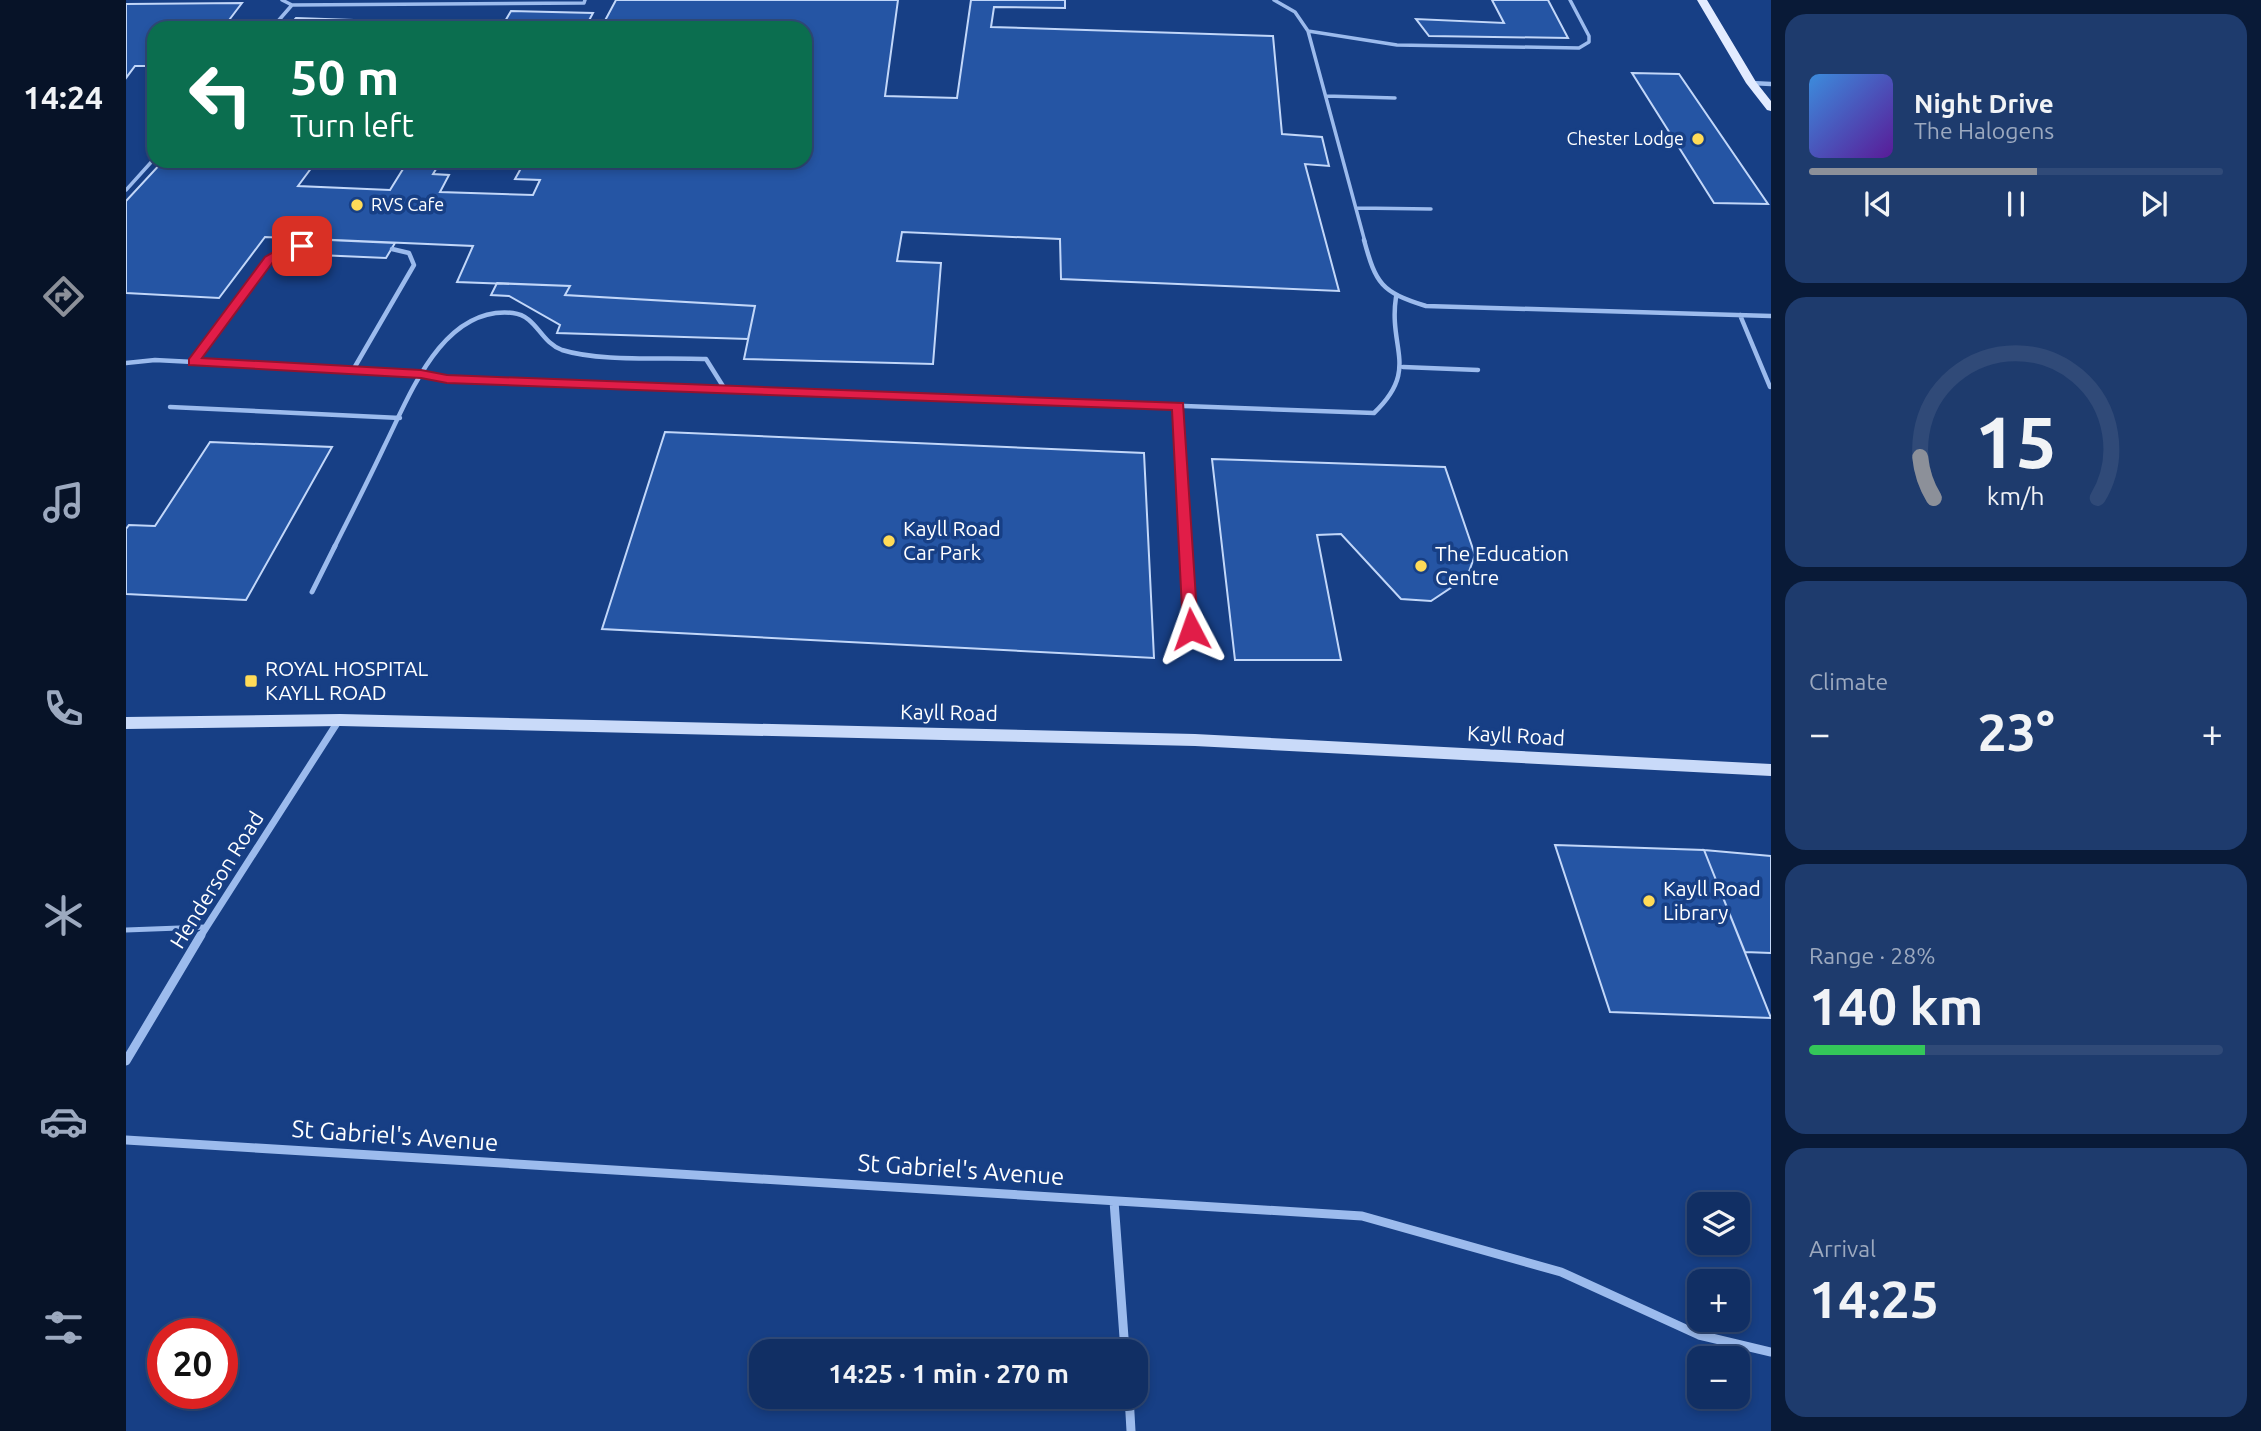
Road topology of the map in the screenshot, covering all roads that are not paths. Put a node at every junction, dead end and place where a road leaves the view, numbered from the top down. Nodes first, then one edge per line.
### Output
1 (282, 0) edge
2 (586, 0) edge
3 (1274, 0) edge
4 (1570, 0) edge
5 (1702, 0) edge
6 (292, 5) junction
7 (278, 21) edge
8 (1308, 32) junction
9 (1751, 83) junction
10 (1771, 84) edge
11 (1326, 96) junction
12 (1395, 98) dead end
13 (1771, 108) edge
14 (147, 167) edge
15 (126, 190) edge
16 (1357, 208) junction
17 (1431, 209) dead end
18 (302, 246) dead end
19 (391, 249) dead end
20 (1396, 297) junction
21 (1740, 316) junction
22 (1771, 316) edge
23 (194, 362) junction
24 (126, 363) edge
25 (1403, 367) junction
26 (353, 370) junction
27 (1478, 370) dead end
28 (421, 374) junction
29 (1770, 387) edge
30 (726, 391) junction
31 (1178, 406) junction
32 (170, 407) dead end
33 (400, 418) junction
34 (312, 592) dead end
35 (1191, 629) dead end
36 (340, 720) junction
37 (126, 723) edge
38 (1771, 770) edge
39 (206, 927) junction
40 (126, 930) edge
41 (126, 1060) edge
42 (126, 1140) edge
43 (1114, 1201) junction
44 (1124, 1339) edge
45 (1771, 1352) edge
46 (1130, 1409) edge
47 (1131, 1431) edge

1 - 6 lane
2 - 6 lane
3 - 8 lane
4 - 8 lane
5 - 9 main road
6 - 7 lane
8 - 11 lane
9 - 10 street
9 - 13 main road
11 - 12 lane
11 - 16 lane
14 - 15 lane
16 - 17 lane
16 - 20 lane
18 - 23 lane
19 - 26 lane
20 - 21 lane
20 - 25 lane
21 - 22 lane
21 - 29 lane
23 - 24 lane
23 - 26 lane
25 - 27 lane
25 - 31 lane
26 - 28 lane
28 - 30 lane
28 - 30 lane
28 - 33 lane
30 - 31 lane
31 - 35 lane
32 - 33 lane
33 - 34 lane
36 - 37 street, Kayll Road
36 - 38 street, Kayll Road
36 - 39 street, Henderson Road
39 - 40 lane
39 - 41 street, Henderson Road
42 - 43 street, St Gabriel's Avenue
43 - 44 street
43 - 45 street, St Gabriel's Avenue
46 - 47 street

